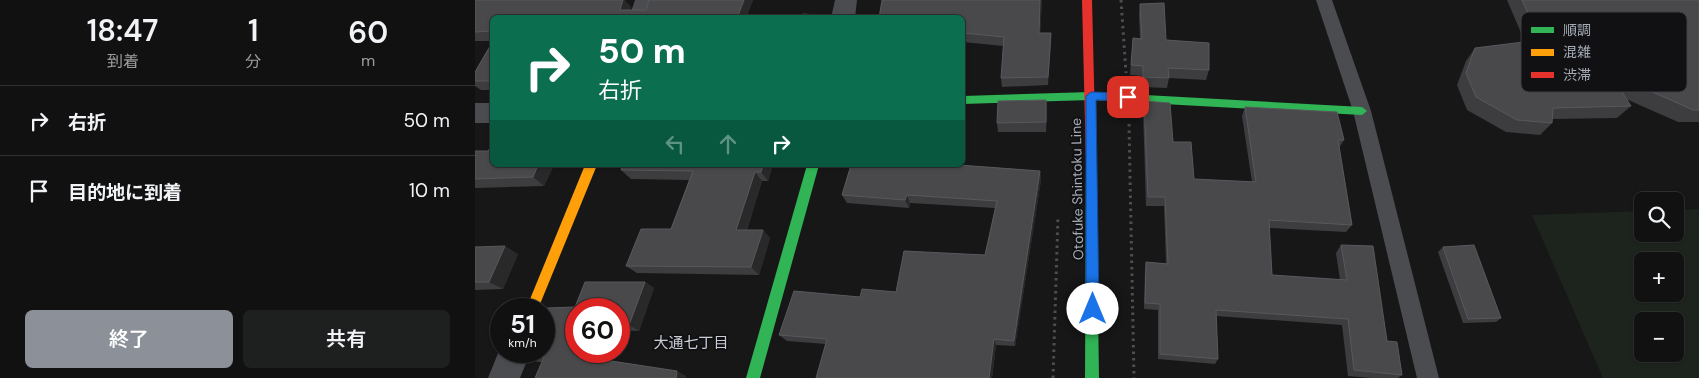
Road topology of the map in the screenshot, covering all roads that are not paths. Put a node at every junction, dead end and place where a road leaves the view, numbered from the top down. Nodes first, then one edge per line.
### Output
1 (646, 0) edge
2 (846, 0) edge
3 (1087, 0) edge
4 (1324, 0) edge
5 (642, 15) edge
6 (844, 15) edge
7 (1091, 96) junction
8 (965, 100) edge
9 (1362, 111) junction
10 (490, 112) edge
11 (475, 113) edge
12 (590, 167) edge
13 (812, 167) edge
14 (537, 298) edge
15 (510, 363) edge
16 (504, 378) edge
17 (753, 378) edge
18 (1092, 378) edge
19 (1428, 378) edge

1 - 5 street
2 - 6 street
3 - 7 street, Otofuke Shintoku Line
4 - 9 lane
7 - 8 street
7 - 9 street
7 - 18 street, Otofuke Shintoku Line
9 - 19 lane
10 - 11 street
12 - 14 street
13 - 17 street
15 - 16 street

